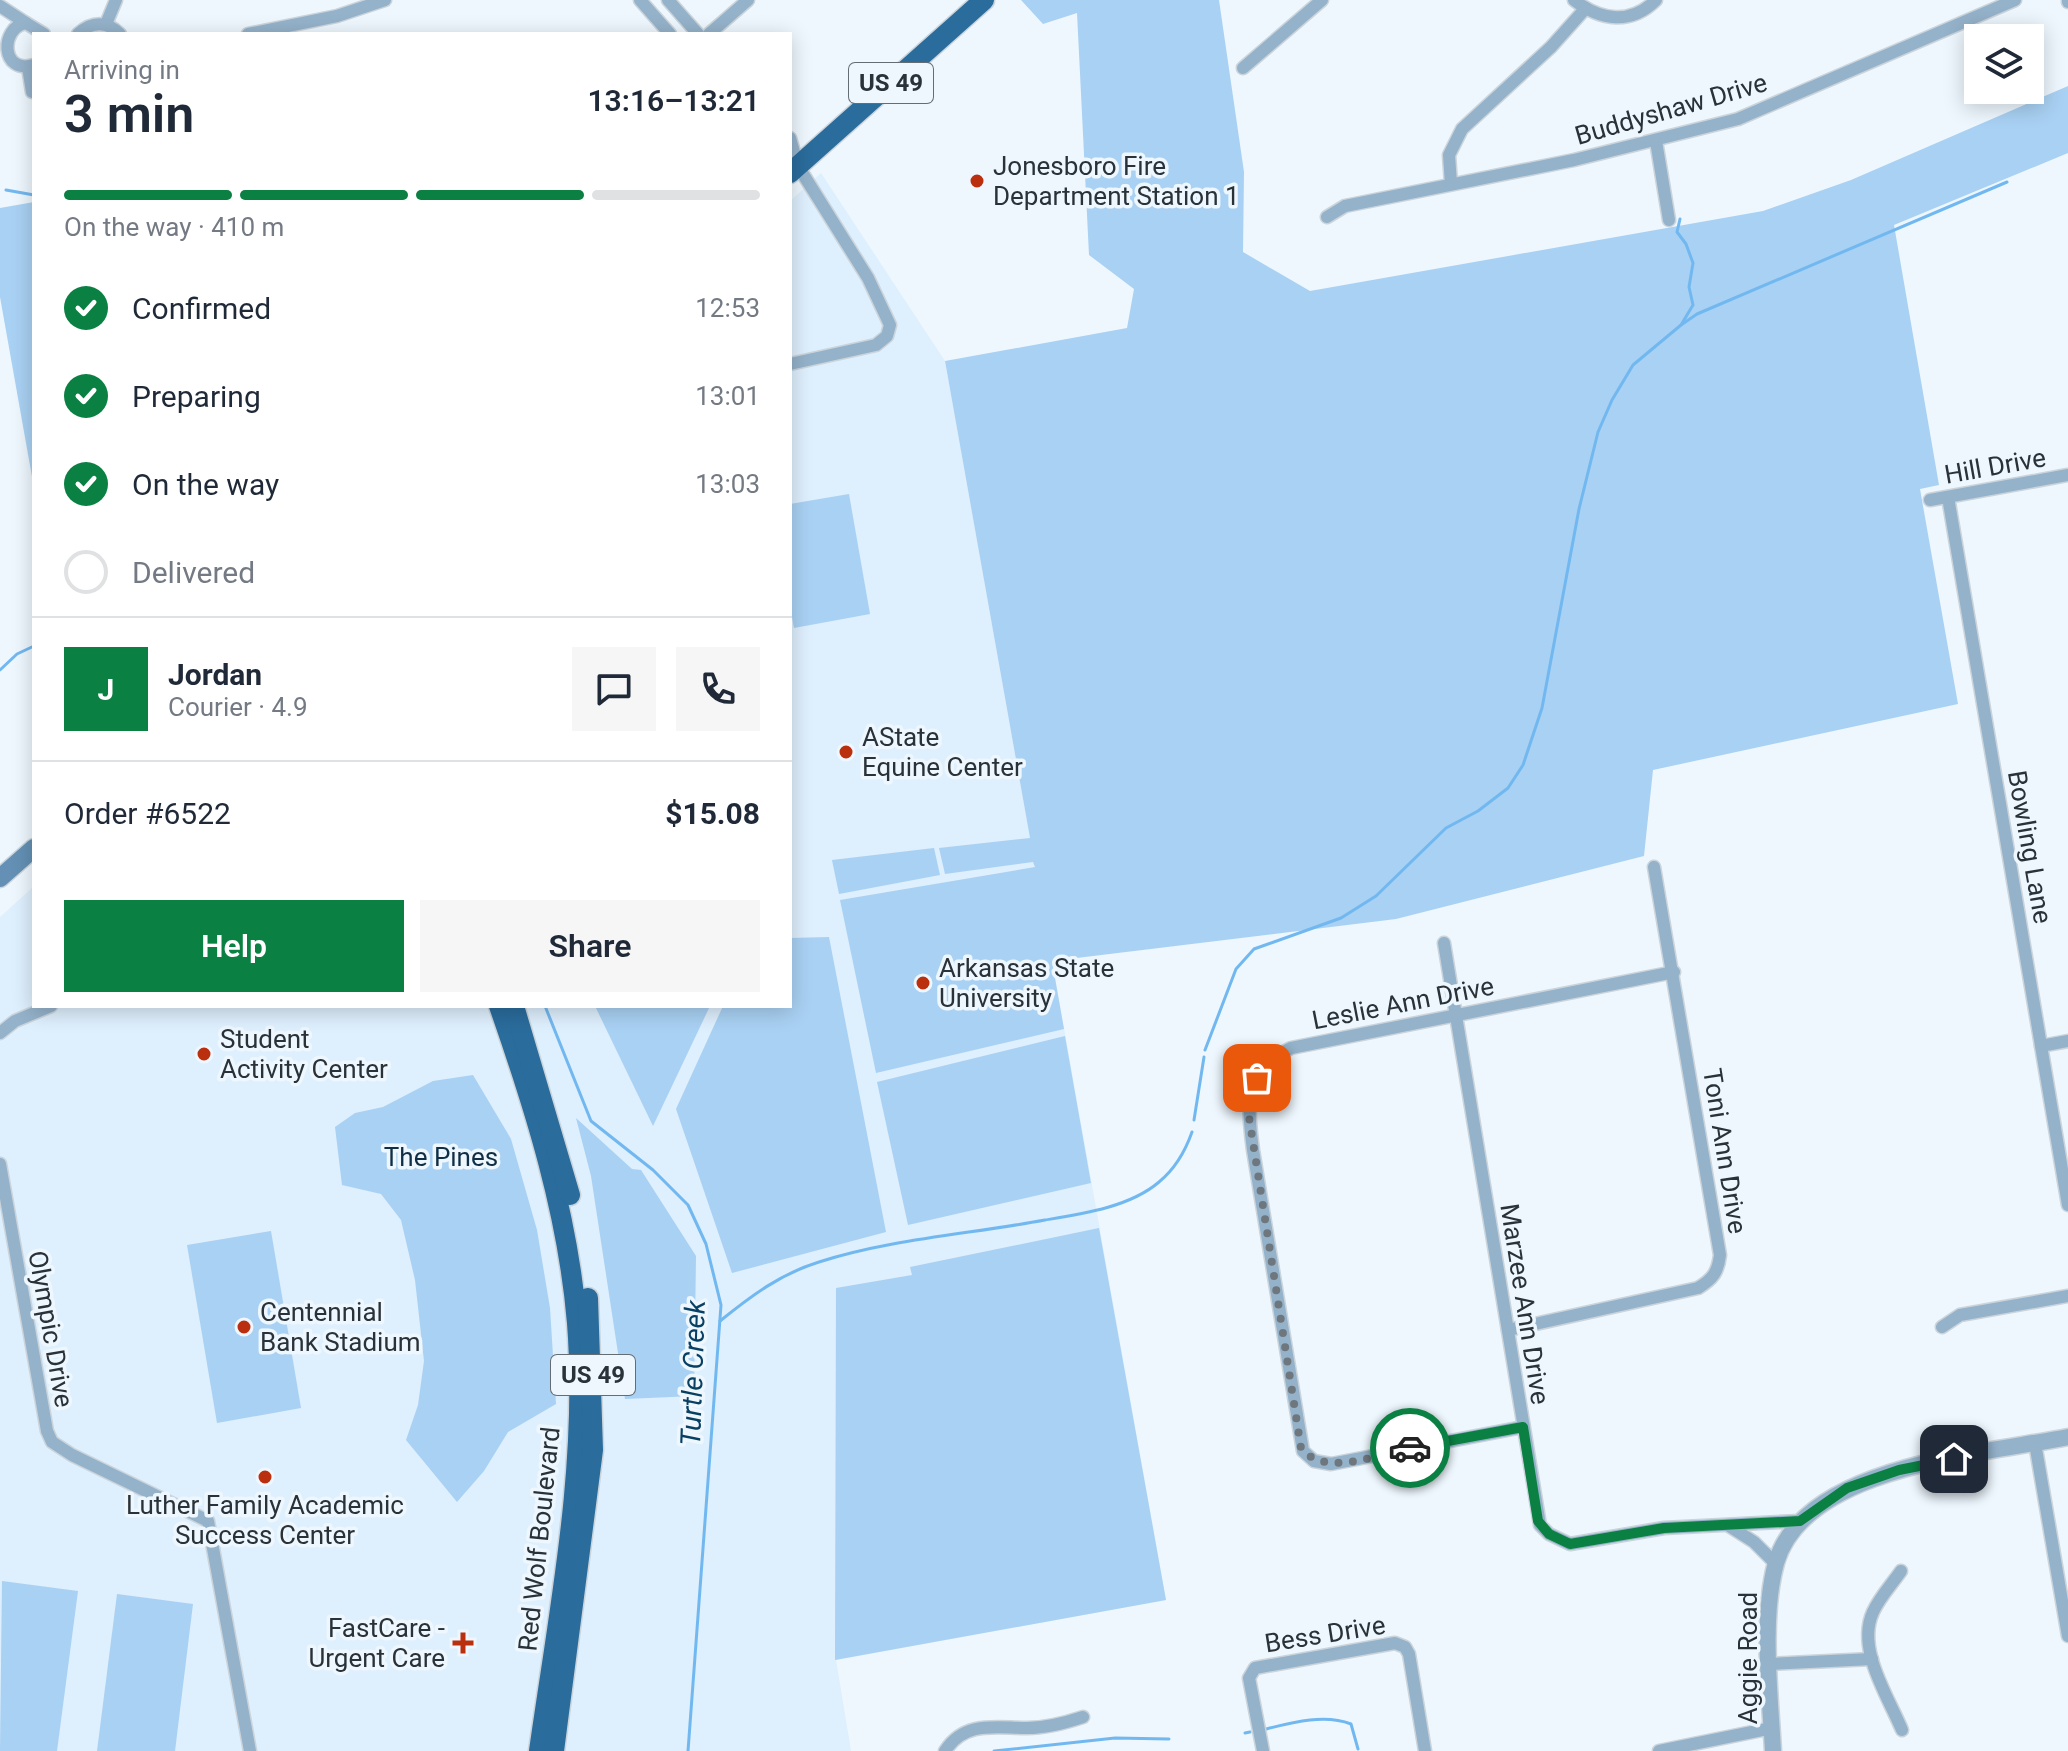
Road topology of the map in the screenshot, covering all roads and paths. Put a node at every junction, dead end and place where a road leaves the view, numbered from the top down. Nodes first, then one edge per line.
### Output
1 (116, 0) edge
2 (385, 0) edge
3 (640, 0) edge
4 (668, 0) edge
5 (748, 0) edge
6 (984, 0) edge
7 (1322, 0) edge
8 (1574, 0) edge
9 (1656, 0) edge
10 (2015, 0) edge
11 (2, 7) edge
12 (1585, 9) junction
13 (26, 23) junction
14 (106, 24) junction
15 (8, 30) junction
16 (41, 32) edge
17 (81, 32) edge
18 (117, 32) edge
19 (258, 32) edge
20 (668, 32) edge
21 (696, 32) edge
22 (711, 32) edge
23 (31, 66) edge
24 (1243, 68) dead end
25 (32, 92) edge
26 (1656, 141) junction
27 (793, 167) edge
28 (1451, 184) junction
29 (1327, 217) dead end
30 (1669, 220) dead end
31 (792, 364) edge
32 (2068, 475) edge
33 (1948, 497) junction
34 (1930, 500) dead end
35 (32, 850) edge
36 (1654, 867) dead end
37 (0, 878) edge
38 (1444, 943) dead end
39 (1674, 972) junction
40 (46, 1008) edge
41 (500, 1008) edge
42 (515, 1008) edge
43 (1455, 1015) junction
44 (0, 1033) edge
45 (2068, 1041) edge
46 (2041, 1046) junction
47 (0, 1164) edge
48 (3, 1199) edge
49 (2068, 1205) edge
50 (2068, 1296) edge
51 (1942, 1327) dead end
52 (1508, 1330) junction
53 (1523, 1427) junction
54 (2068, 1437) edge
55 (2035, 1443) junction
56 (1800, 1521) junction
57 (1729, 1526) junction
58 (1776, 1564) junction
59 (1901, 1571) dead end
60 (2068, 1636) edge
61 (1872, 1659) junction
62 (1770, 1664) junction
63 (1083, 1717) dead end
64 (1772, 1728) junction
65 (1902, 1730) dead end
66 (250, 1751) edge
67 (539, 1751) edge
68 (554, 1751) edge
69 (945, 1751) edge
70 (1263, 1751) edge
71 (1425, 1751) edge
72 (1659, 1751) edge
73 (1773, 1751) edge

1 - 14 street
2 - 19 street
3 - 20 street
4 - 21 street
5 - 22 street
6 - 27 highway, US 49
7 - 24 street
8 - 12 street
9 - 12 street
10 - 26 street, Buddyshaw Drive
11 - 13 street
11 - 15 street
12 - 28 street
13 - 15 street
13 - 16 street
14 - 17 street
14 - 18 street
15 - 23 street
23 - 25 street
26 - 28 street, Buddyshaw Drive
26 - 30 street
27 - 31 street
28 - 29 street, Buddyshaw Drive
32 - 33 street, Hill Drive
33 - 34 street, Hill Drive
33 - 46 street, Bowling Lane
35 - 37 main road
36 - 39 street, Toni Ann Drive
38 - 43 street, Marzee Ann Drive
39 - 43 street, Leslie Ann Drive
39 - 52 street, Toni Ann Drive
40 - 44 street
41 - 67 highway, Red Wolf Boulevard / US 49
42 - 68 highway, Red Wolf Boulevard / US 49
43 - 52 street, Marzee Ann Drive
43 - 53 street, Leslie Ann Drive
45 - 46 street
46 - 49 street, Bowling Lane
47 - 48 street
48 - 66 street, Olympic Drive
50 - 51 street
52 - 53 street, Marzee Ann Drive
53 - 57 street, Marzee Ann Drive
54 - 55 street, Aggie Road
55 - 56 street, Aggie Road
55 - 60 street
56 - 57 street, Marzee Ann Drive
56 - 58 street, Aggie Road
57 - 58 street
58 - 62 street, Aggie Road
59 - 61 street
61 - 62 street
61 - 65 street
62 - 64 street, Aggie Road
63 - 69 street
64 - 72 street
64 - 73 street, Aggie Road
70 - 71 street, Bess Drive

